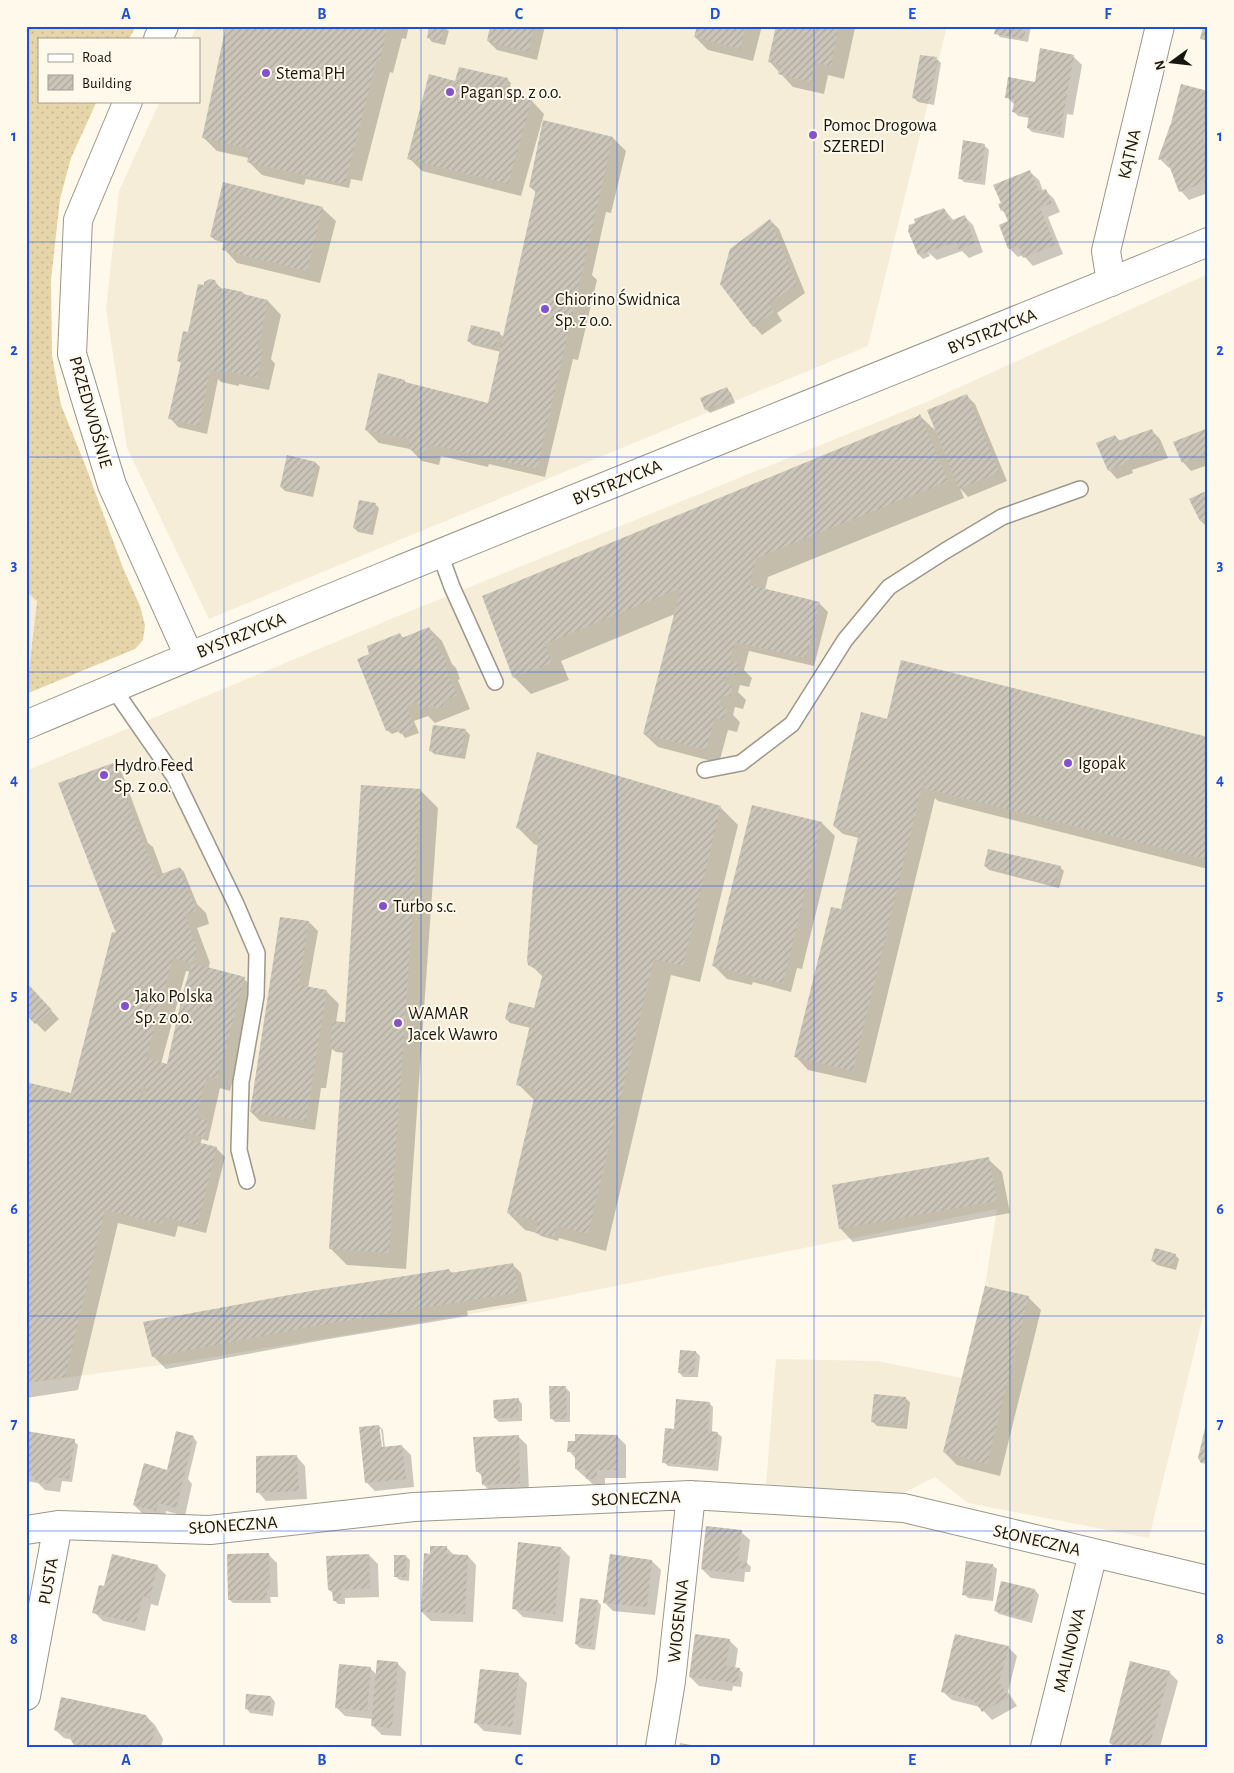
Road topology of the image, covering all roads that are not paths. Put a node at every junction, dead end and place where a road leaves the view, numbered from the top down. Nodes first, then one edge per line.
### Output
1 (164, 26) edge
2 (1160, 26) edge
3 (158, 38) edge
4 (128, 102) edge
5 (1208, 242) edge
6 (1111, 282) junction
7 (1080, 489) dead end
8 (440, 554) junction
9 (189, 656) junction
10 (495, 682) dead end
11 (112, 688) junction
12 (26, 725) edge
13 (705, 770) dead end
14 (247, 1180) dead end
15 (692, 1495) junction
16 (58, 1525) junction
17 (26, 1530) edge
18 (1093, 1553) junction
19 (1208, 1580) edge
20 (26, 1696) edge
21 (660, 1747) edge
22 (1045, 1747) edge

1 - 3 street
2 - 6 street, KĄTNA
4 - 9 street, PRZEDWIOŚNIE
5 - 6 street, BYSTRZYCKA
6 - 8 street, BYSTRZYCKA
7 - 13 lane
8 - 9 street, BYSTRZYCKA
8 - 10 lane
9 - 11 street, BYSTRZYCKA
11 - 12 street, BYSTRZYCKA
11 - 14 lane
15 - 16 street, SŁONECZNA
15 - 18 street, SŁONECZNA
15 - 21 street, WIOSENNA
16 - 17 street, SŁONECZNA
16 - 20 street, PUSTA
18 - 19 street, SŁONECZNA
18 - 22 street, MALINOWA

